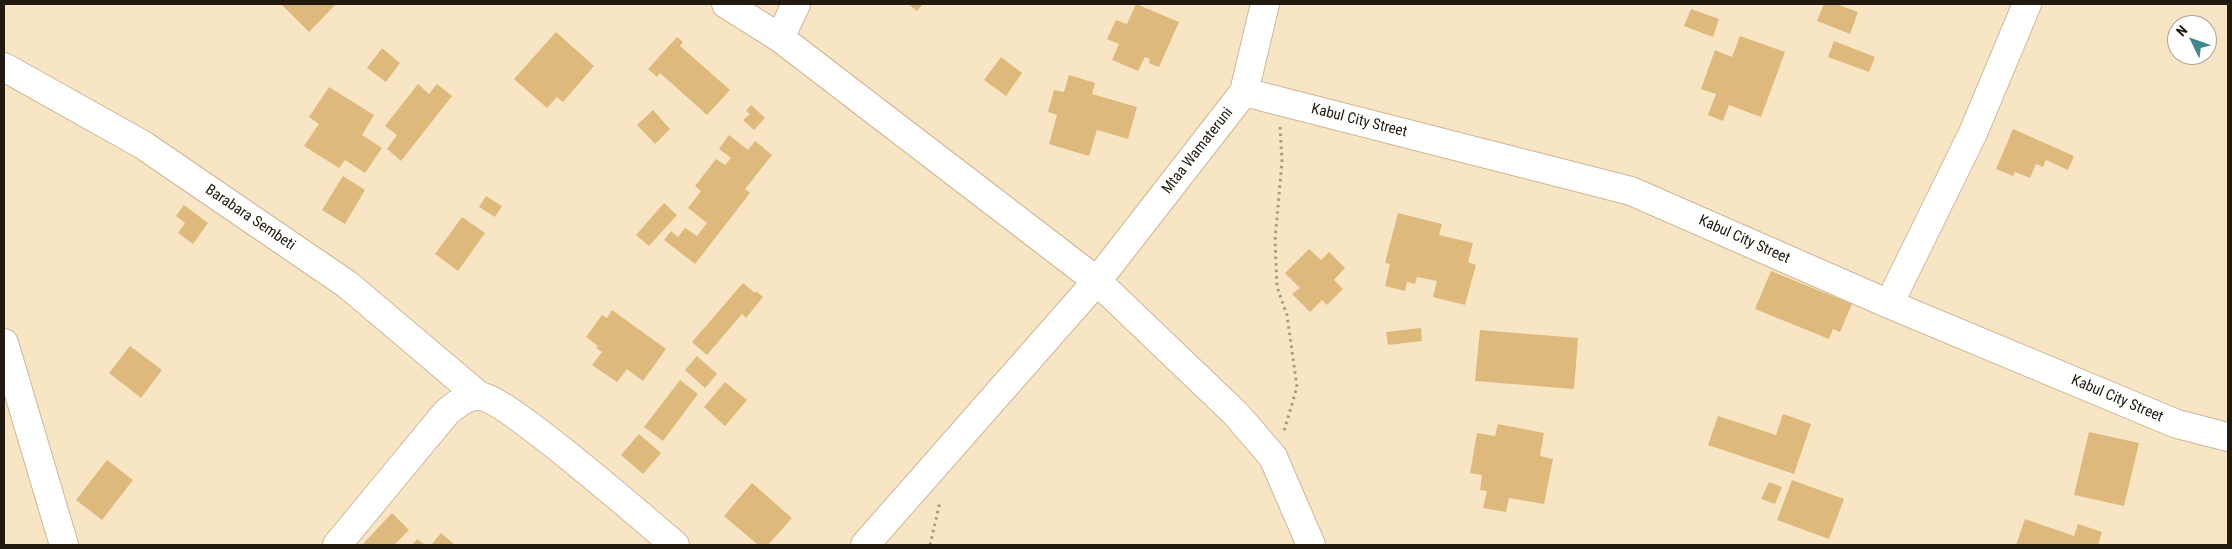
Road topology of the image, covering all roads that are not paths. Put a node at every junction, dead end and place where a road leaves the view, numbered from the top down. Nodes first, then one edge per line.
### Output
1 (726, 4) edge
2 (796, 4) edge
3 (1265, 4) edge
4 (2027, 4) edge
5 (780, 38) junction
6 (4, 67) edge
7 (1244, 92) junction
8 (1096, 281) junction
9 (1889, 304) junction
10 (4, 343) edge
11 (478, 395) junction
12 (2228, 437) edge
13 (64, 545) edge
14 (338, 545) edge
15 (675, 545) edge
16 (865, 545) edge
17 (1311, 545) edge

1 - 5 street
2 - 5 street
3 - 7 street, Mtaa Wamateruni
4 - 9 street
5 - 8 street
6 - 11 street, Barabara Sembeti
7 - 8 street, Mtaa Wamateruni
7 - 9 street, Kabul City Street
8 - 16 street, Mtaa Wamateruni
8 - 17 street
9 - 12 street, Kabul City Street
10 - 13 street
11 - 14 street
11 - 15 street, Barabara Sembeti

